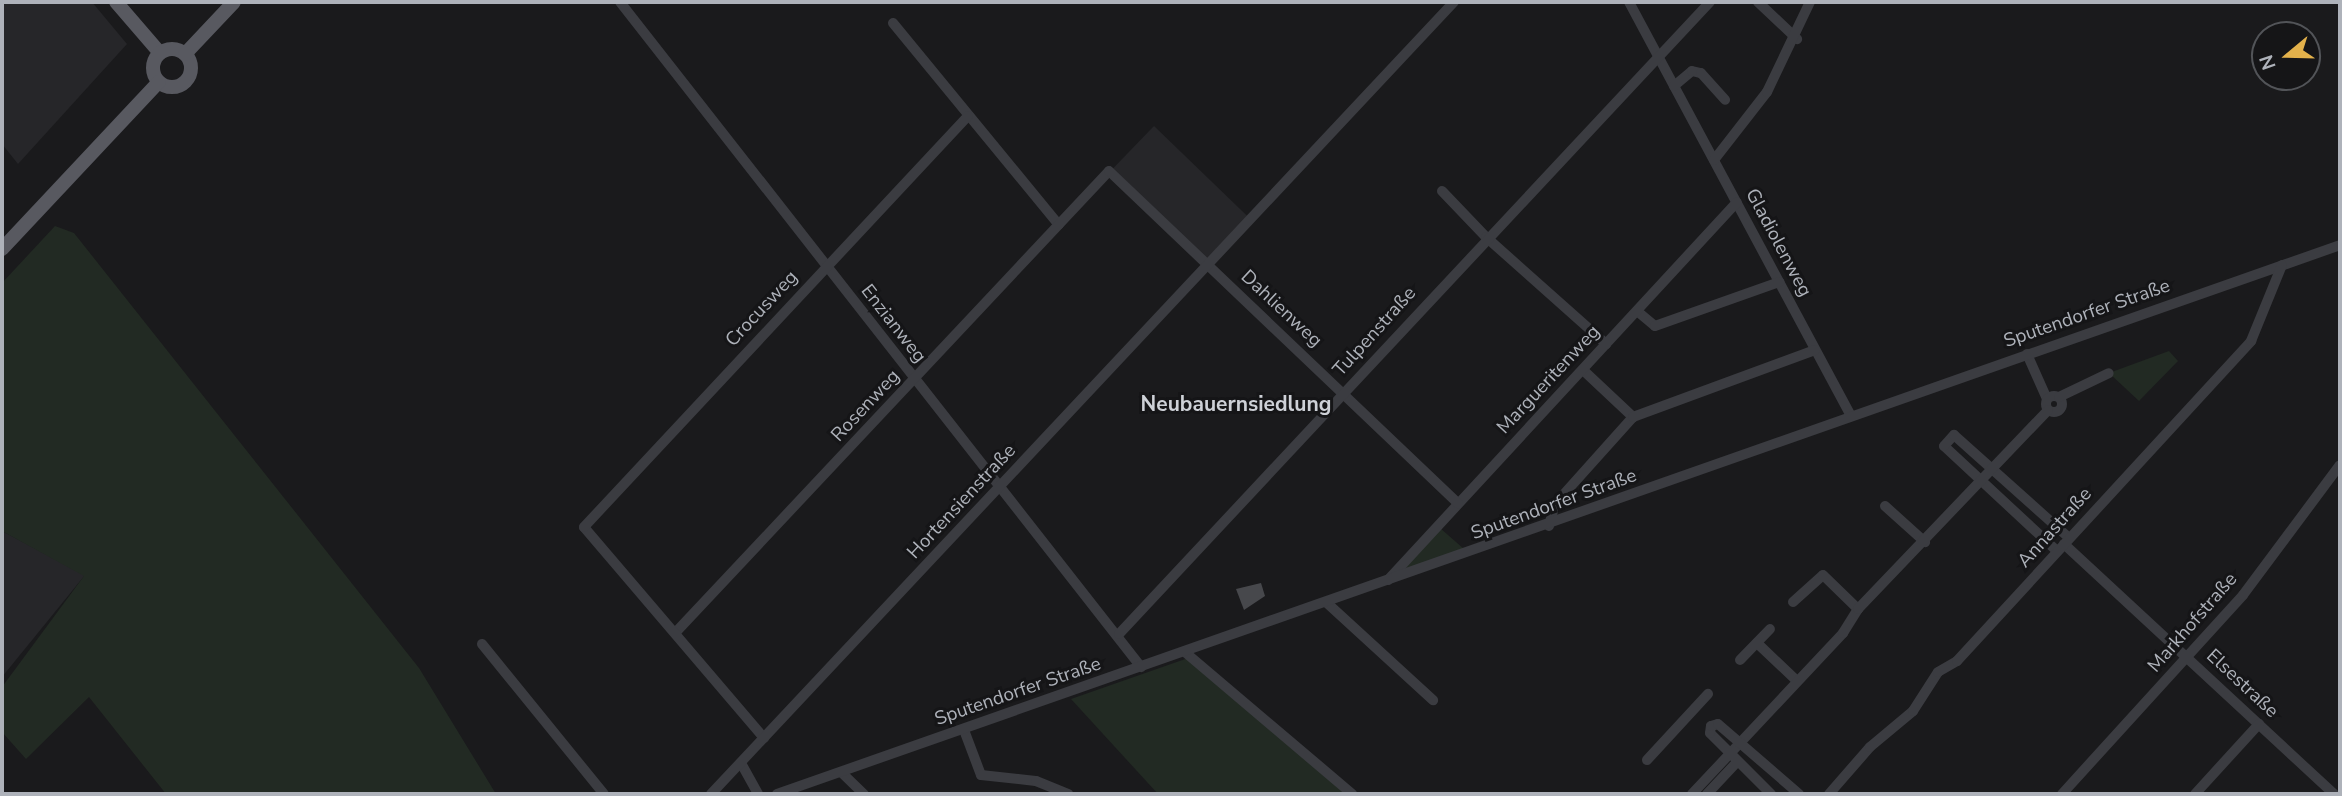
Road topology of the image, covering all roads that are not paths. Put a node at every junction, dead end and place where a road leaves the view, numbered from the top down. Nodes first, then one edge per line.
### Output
1 (116, 2) edge
2 (234, 2) edge
3 (620, 2) edge
4 (1454, 2) edge
5 (1629, 2) edge
6 (1710, 2) edge
7 (1758, 2) edge
8 (1810, 2) edge
9 (893, 23) dead end
10 (1797, 39) junction
11 (160, 53) junction
12 (185, 54) junction
13 (1658, 55) junction
14 (159, 82) junction
15 (1674, 86) junction
16 (1725, 100) dead end
17 (968, 116) junction
18 (1714, 160) junction
19 (1109, 171) joint
20 (1442, 191) dead end
21 (1737, 202) junction
22 (1059, 225) junction
23 (1486, 237) junction
24 (2340, 245) edge
25 (2, 249) edge
26 (1207, 264) junction
27 (2282, 265) junction
28 (826, 267) junction
29 (1779, 282) junction
30 (1637, 312) junction
31 (1606, 344) junction
32 (1815, 350) junction
33 (2027, 354) junction
34 (1583, 370) junction
35 (2109, 373) dead end
36 (915, 380) junction
37 (1344, 392) junction
38 (2047, 405) junction
39 (1851, 416) junction
40 (1633, 417) junction
41 (2340, 465) edge
42 (1994, 470) junction
43 (1982, 482) junction
44 (999, 488) junction
45 (1458, 503) junction
46 (1885, 506) dead end
47 (1549, 526) junction
48 (1925, 542) junction
49 (2063, 545) junction
50 (1386, 582) junction
51 (1793, 602) dead end
52 (1327, 603) junction
53 (1858, 609) junction
54 (1770, 629) dead end
55 (676, 632) junction
56 (1119, 634) junction
57 (1757, 643) junction
58 (482, 644) dead end
59 (1186, 653) junction
60 (2188, 657) junction
61 (1740, 660) dead end
62 (1141, 667) junction
63 (1797, 681) junction
64 (1708, 694) dead end
65 (1433, 700) dead end
66 (1693, 710) junction
67 (2259, 724) junction
68 (1711, 726) junction
69 (964, 730) junction
70 (764, 738) junction
71 (1741, 743) junction
72 (1734, 758) junction
73 (1647, 761) dead end
74 (741, 763) junction
75 (841, 772) junction
76 (604, 794) edge
77 (711, 794) edge
78 (758, 794) edge
79 (777, 794) edge
80 (864, 794) edge
81 (1069, 794) edge
82 (1352, 794) edge
83 (1692, 794) edge
84 (1707, 794) edge
85 (1771, 794) edge
86 (1798, 794) edge
87 (1829, 794) edge
88 (2062, 794) edge
89 (2195, 794) edge
90 (2334, 794) edge

1 - 11 main road
2 - 12 main road
3 - 28 street, Enzianweg
4 - 26 street, Hortensienstraße
5 - 13 street, Gladiolenweg
6 - 13 street, Tulpenstraße
7 - 10 street
8 - 10 street
9 - 17 street
10 - 18 street
11 - 12 main road
11 - 14 main road
12 - 14 main road
13 - 15 street, Gladiolenweg
13 - 23 street, Tulpenstraße
14 - 25 main road
15 - 16 street
15 - 18 street, Gladiolenweg
17 - 22 street
17 - 28 street, Crocusweg
18 - 21 street, Gladiolenweg
19 - 22 street, Rosenweg
19 - 26 street, Dahlienweg
20 - 23 street
21 - 29 street, Gladiolenweg
21 - 30 street, Margueritenweg
22 - 36 street, Rosenweg
23 - 31 street
23 - 37 street, Tulpenstraße
24 - 27 street, Sputendorfer Straße
26 - 37 street, Dahlienweg
26 - 44 street, Hortensienstraße
27 - 33 street, Sputendorfer Straße
27 - 49 street, Annastraße
28 - 36 street, Enzianweg
28 - 55 street, Crocusweg
29 - 30 street
29 - 32 street, Gladiolenweg
30 - 31 street, Margueritenweg
31 - 34 street, Margueritenweg
32 - 39 street, Gladiolenweg
32 - 40 street
33 - 38 street
33 - 39 street, Sputendorfer Straße
34 - 40 street
34 - 45 street, Margueritenweg
35 - 38 street
36 - 44 street, Enzianweg
36 - 55 street, Rosenweg
37 - 45 street, Dahlienweg
37 - 56 street, Tulpenstraße
38 - 42 street
39 - 47 street, Sputendorfer Straße
40 - 47 street
41 - 60 street, Markhofstraße
42 - 43 street
42 - 43 street, Elsestraße
42 - 49 street, Elsestraße
43 - 48 street
43 - 49 street, Elsestraße
44 - 56 street, Enzianweg
44 - 70 street, Hortensienstraße
45 - 50 street, Margueritenweg
46 - 48 street
47 - 50 street, Sputendorfer Straße
48 - 53 street
49 - 60 street, Elsestraße
49 - 87 street, Annastraße
50 - 52 street, Sputendorfer Straße
51 - 53 street
52 - 59 street, Sputendorfer Straße
52 - 65 street
53 - 63 street
54 - 57 street
55 - 70 street
56 - 62 street, Enzianweg
57 - 61 street
57 - 63 street
58 - 76 street
59 - 62 street, Sputendorfer Straße
59 - 82 street
60 - 67 street, Elsestraße
60 - 88 street, Markhofstraße
62 - 69 street, Sputendorfer Straße
63 - 71 street
64 - 66 street
66 - 68 street
66 - 73 street
67 - 89 street
67 - 90 street, Elsestraße
68 - 71 street
68 - 72 street
69 - 75 street, Sputendorfer Straße
69 - 81 street
70 - 74 street, Hortensienstraße
71 - 72 street
71 - 86 street
72 - 83 street
72 - 84 street
72 - 85 street
74 - 77 street, Hortensienstraße
74 - 78 street
75 - 79 street, Sputendorfer Straße
75 - 80 street

